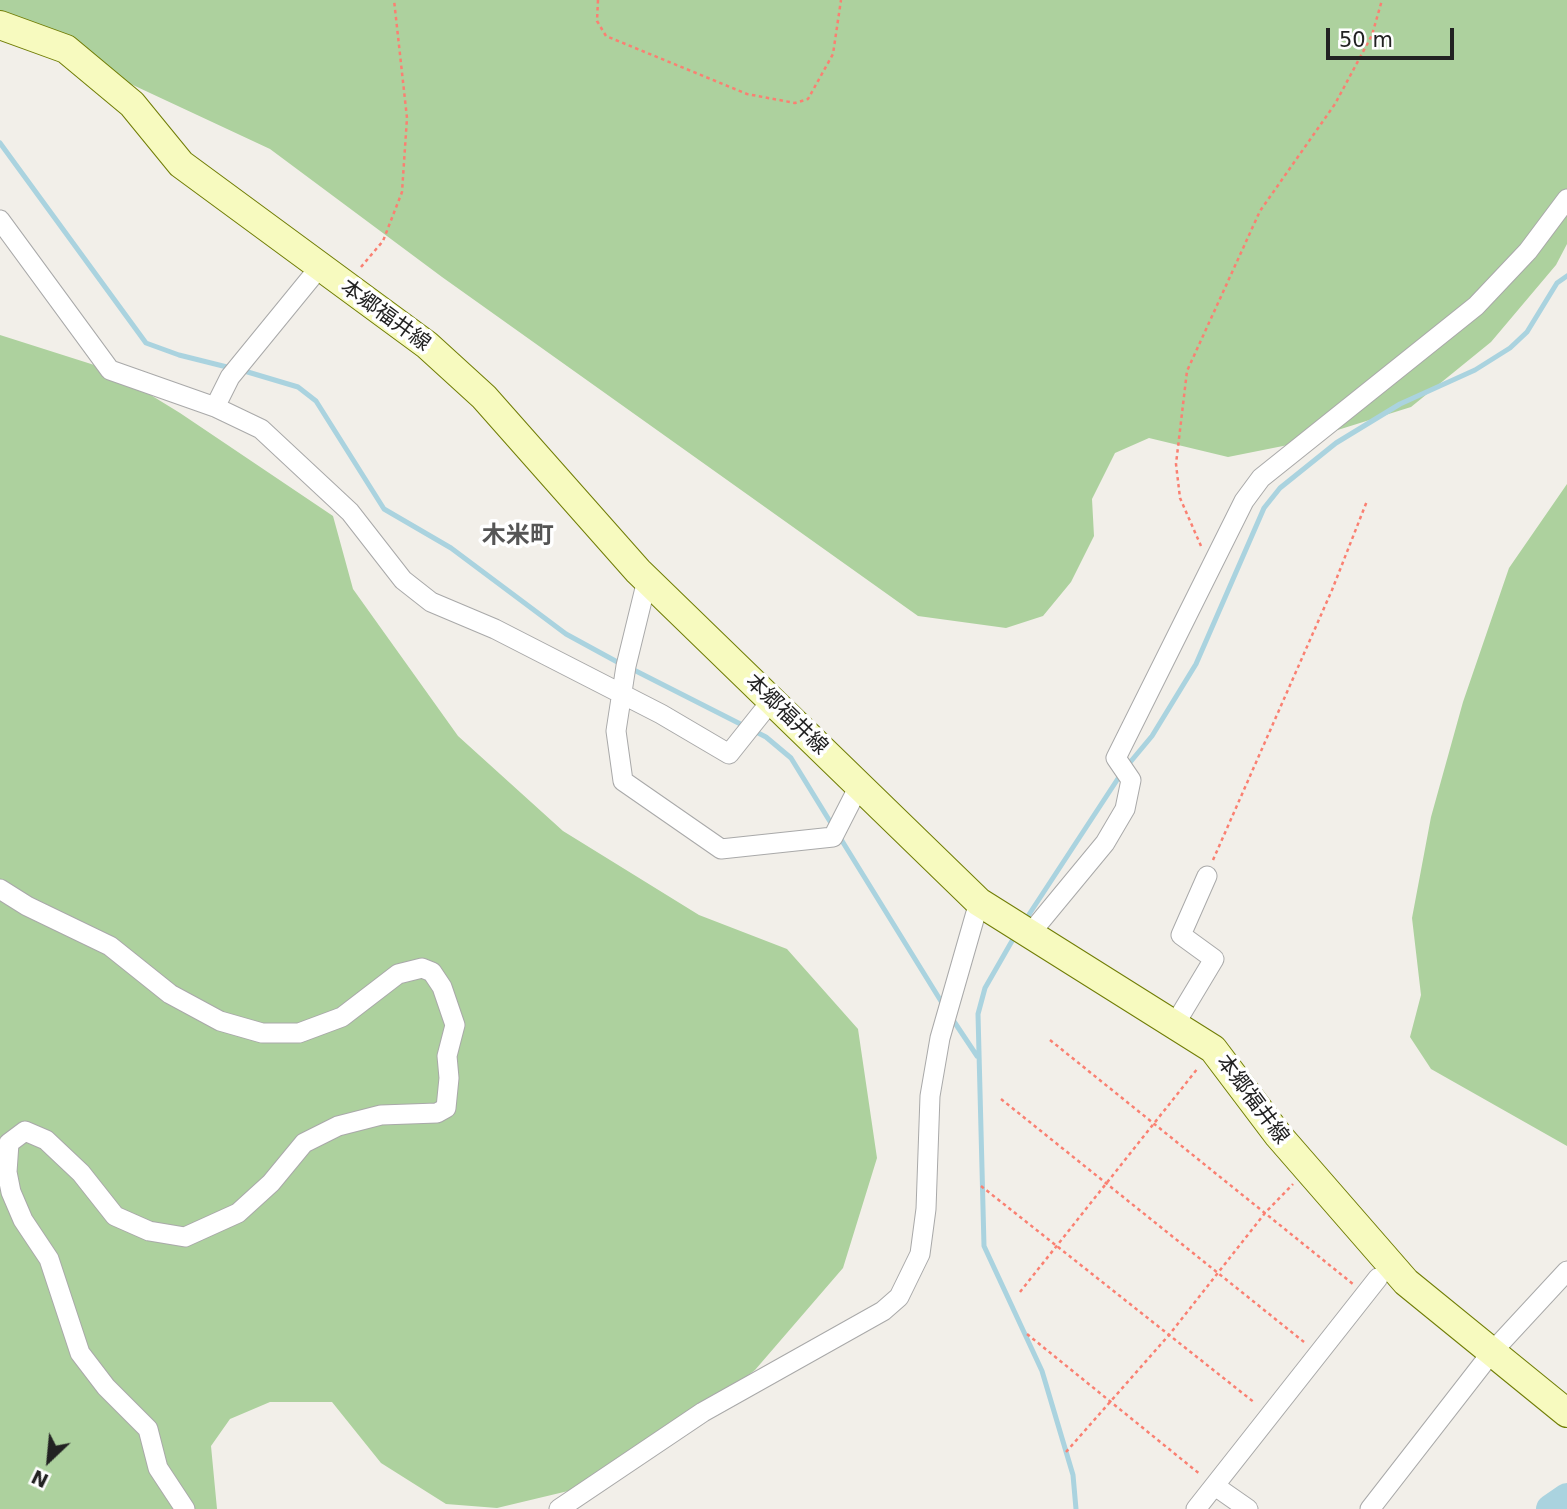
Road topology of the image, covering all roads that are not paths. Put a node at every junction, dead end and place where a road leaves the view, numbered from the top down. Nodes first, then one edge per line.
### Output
1 (0, 25) edge
2 (1567, 199) edge
3 (0, 220) edge
4 (319, 268) junction
5 (215, 407) junction
6 (647, 580) junction
7 (621, 695) junction
8 (772, 700) junction
9 (859, 786) junction
10 (1207, 876) road end
11 (0, 889) edge
12 (979, 902) junction
13 (1029, 935) junction
14 (1175, 1024) junction
15 (1567, 1271) edge
16 (1378, 1278) dead end
17 (1492, 1352) junction
18 (1567, 1413) edge
19 (1215, 1486) junction
20 (185, 1509) edge
21 (559, 1509) edge
22 (1196, 1509) edge
23 (1248, 1509) edge
24 (1370, 1509) edge

1 - 4 main road, 本郷福井線
2 - 13 street
3 - 5 street
4 - 5 street
4 - 6 main road, 本郷福井線
5 - 7 street
6 - 7 street
6 - 8 main road, 本郷福井線
7 - 8 street
7 - 9 street
8 - 9 main road, 本郷福井線
9 - 12 main road, 本郷福井線
10 - 14 street
11 - 20 street
12 - 13 main road, 本郷福井線
12 - 21 street
13 - 14 main road, 本郷福井線
14 - 17 main road, 本郷福井線
15 - 17 street
16 - 19 street
17 - 18 main road, 本郷福井線
17 - 24 street
19 - 22 street
19 - 23 street

